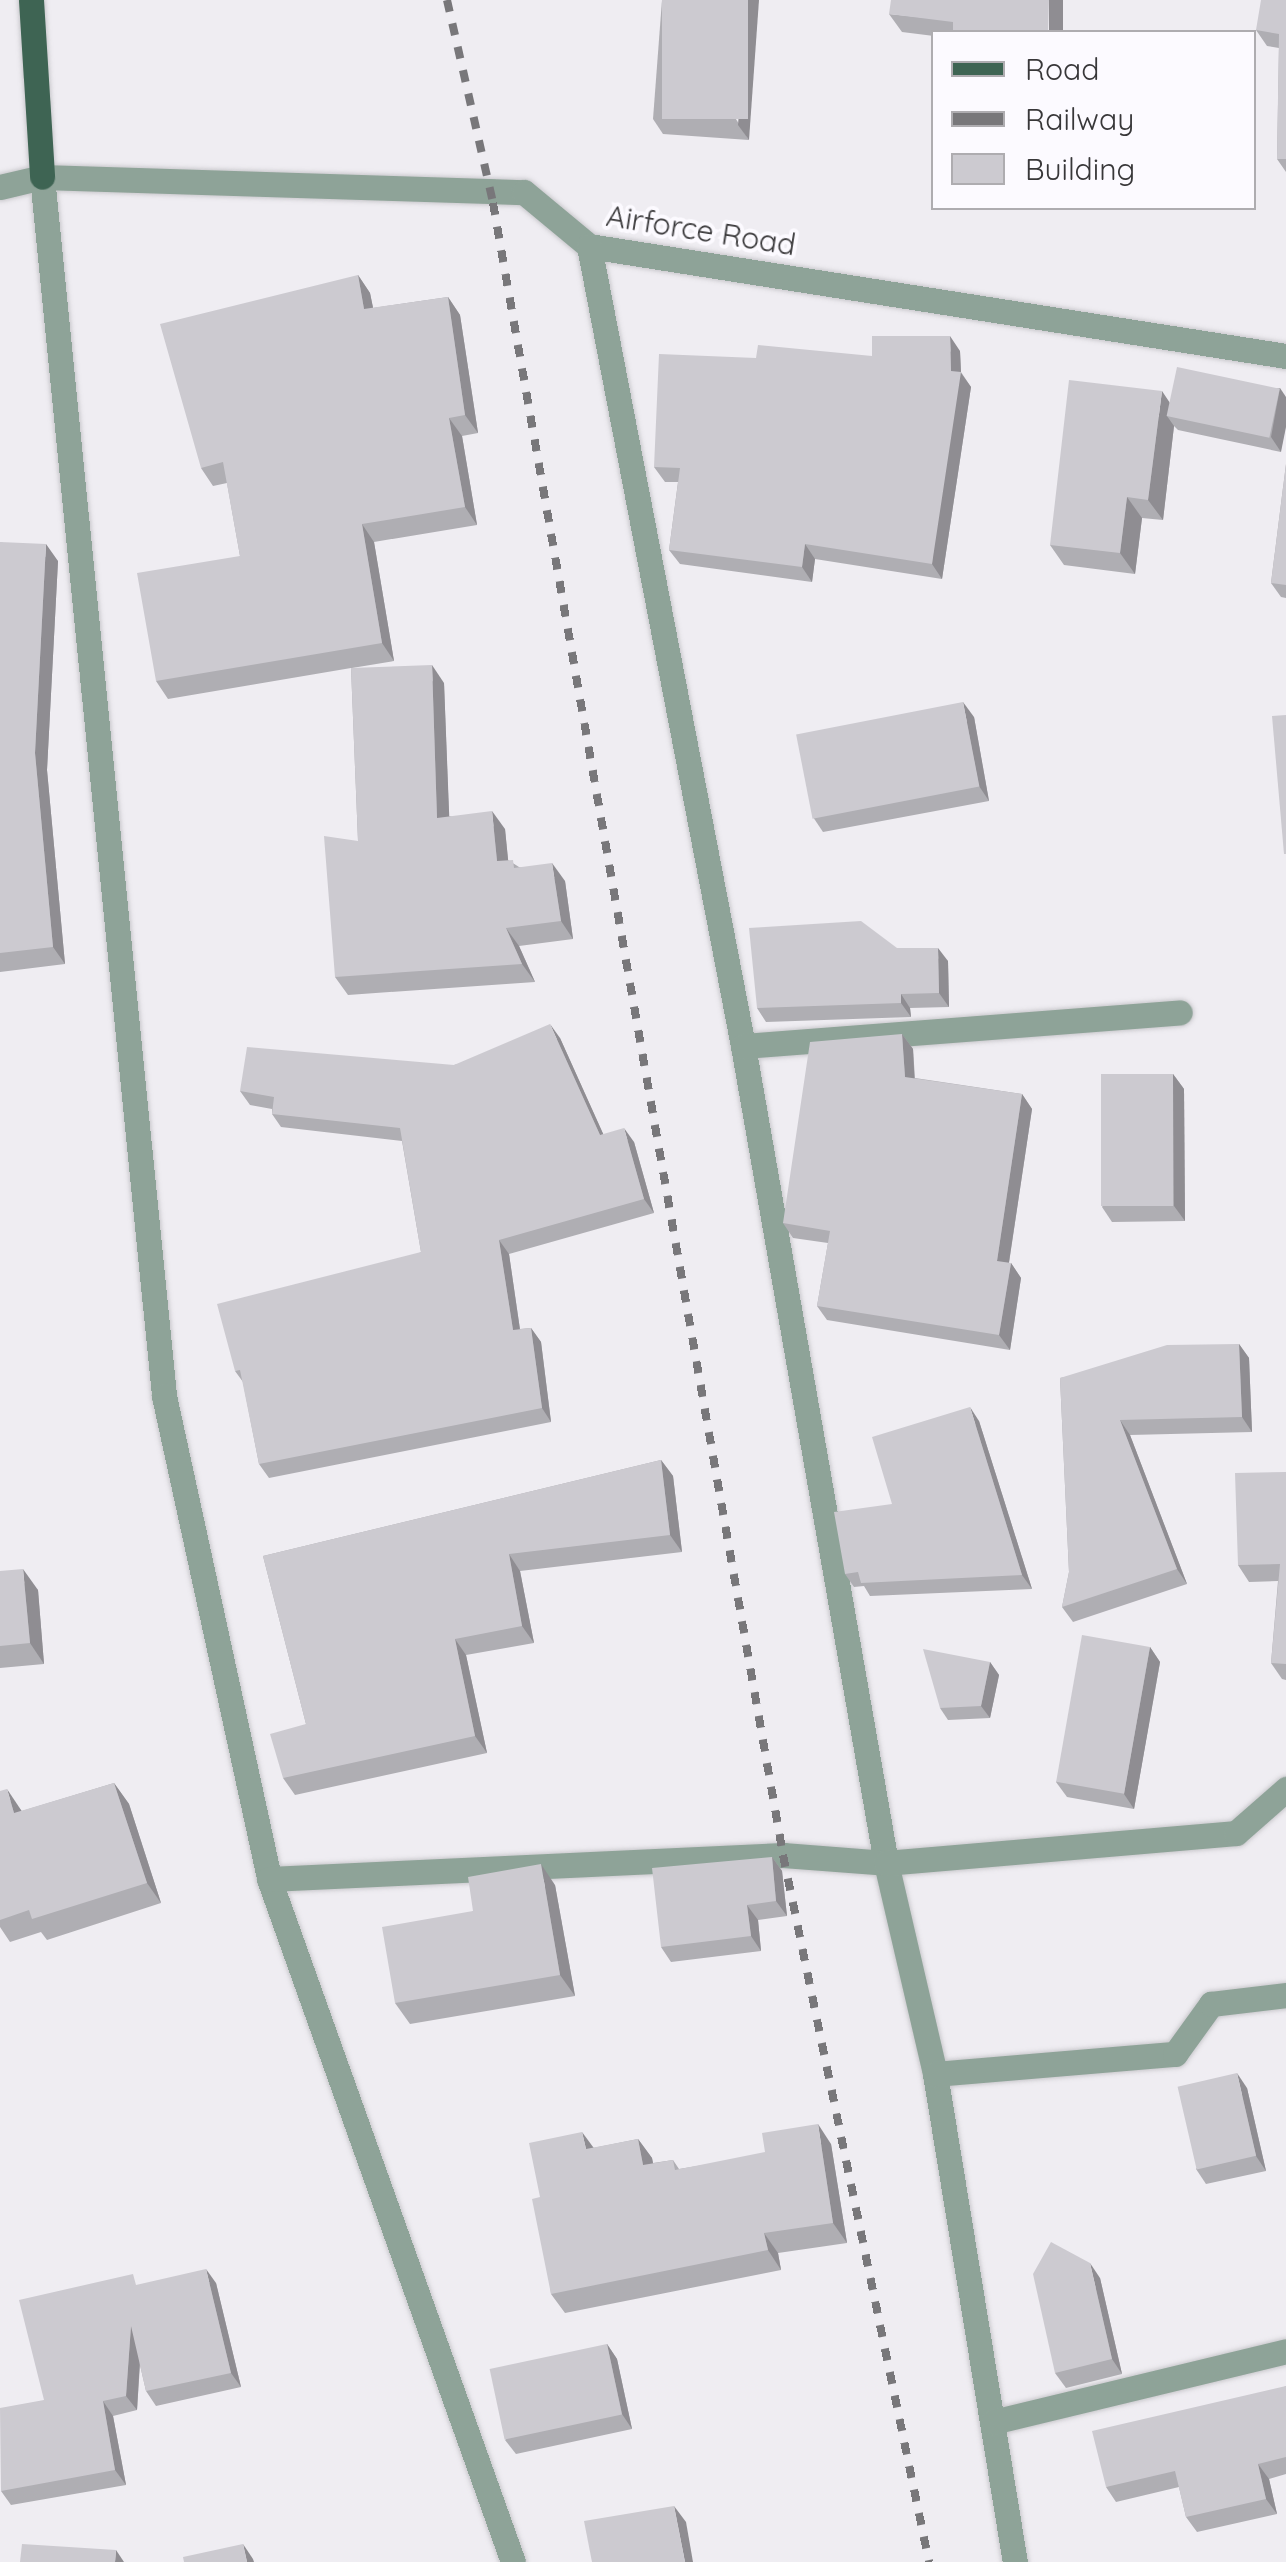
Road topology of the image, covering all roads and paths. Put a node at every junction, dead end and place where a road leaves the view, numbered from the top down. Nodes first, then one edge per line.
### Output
1 (31, 0) edge
2 (42, 177) junction
3 (0, 187) edge
4 (589, 246) junction
5 (1286, 356) edge
6 (1180, 1012) dead end
7 (743, 1046) junction
8 (1286, 1789) edge
9 (886, 1862) junction
10 (269, 1879) junction
11 (1286, 1995) edge
12 (935, 2074) junction
13 (1286, 2351) edge
14 (993, 2422) junction
15 (513, 2562) edge
16 (1015, 2562) edge

1 - 2 main road
2 - 3 street, Airforce Road
2 - 4 street, Airforce Road
2 - 10 street
4 - 5 street, Airforce Road
4 - 7 street
6 - 7 street
7 - 9 street
8 - 9 street
9 - 10 street
9 - 12 street
10 - 15 street
11 - 12 street
12 - 14 street
13 - 14 street
14 - 16 street

